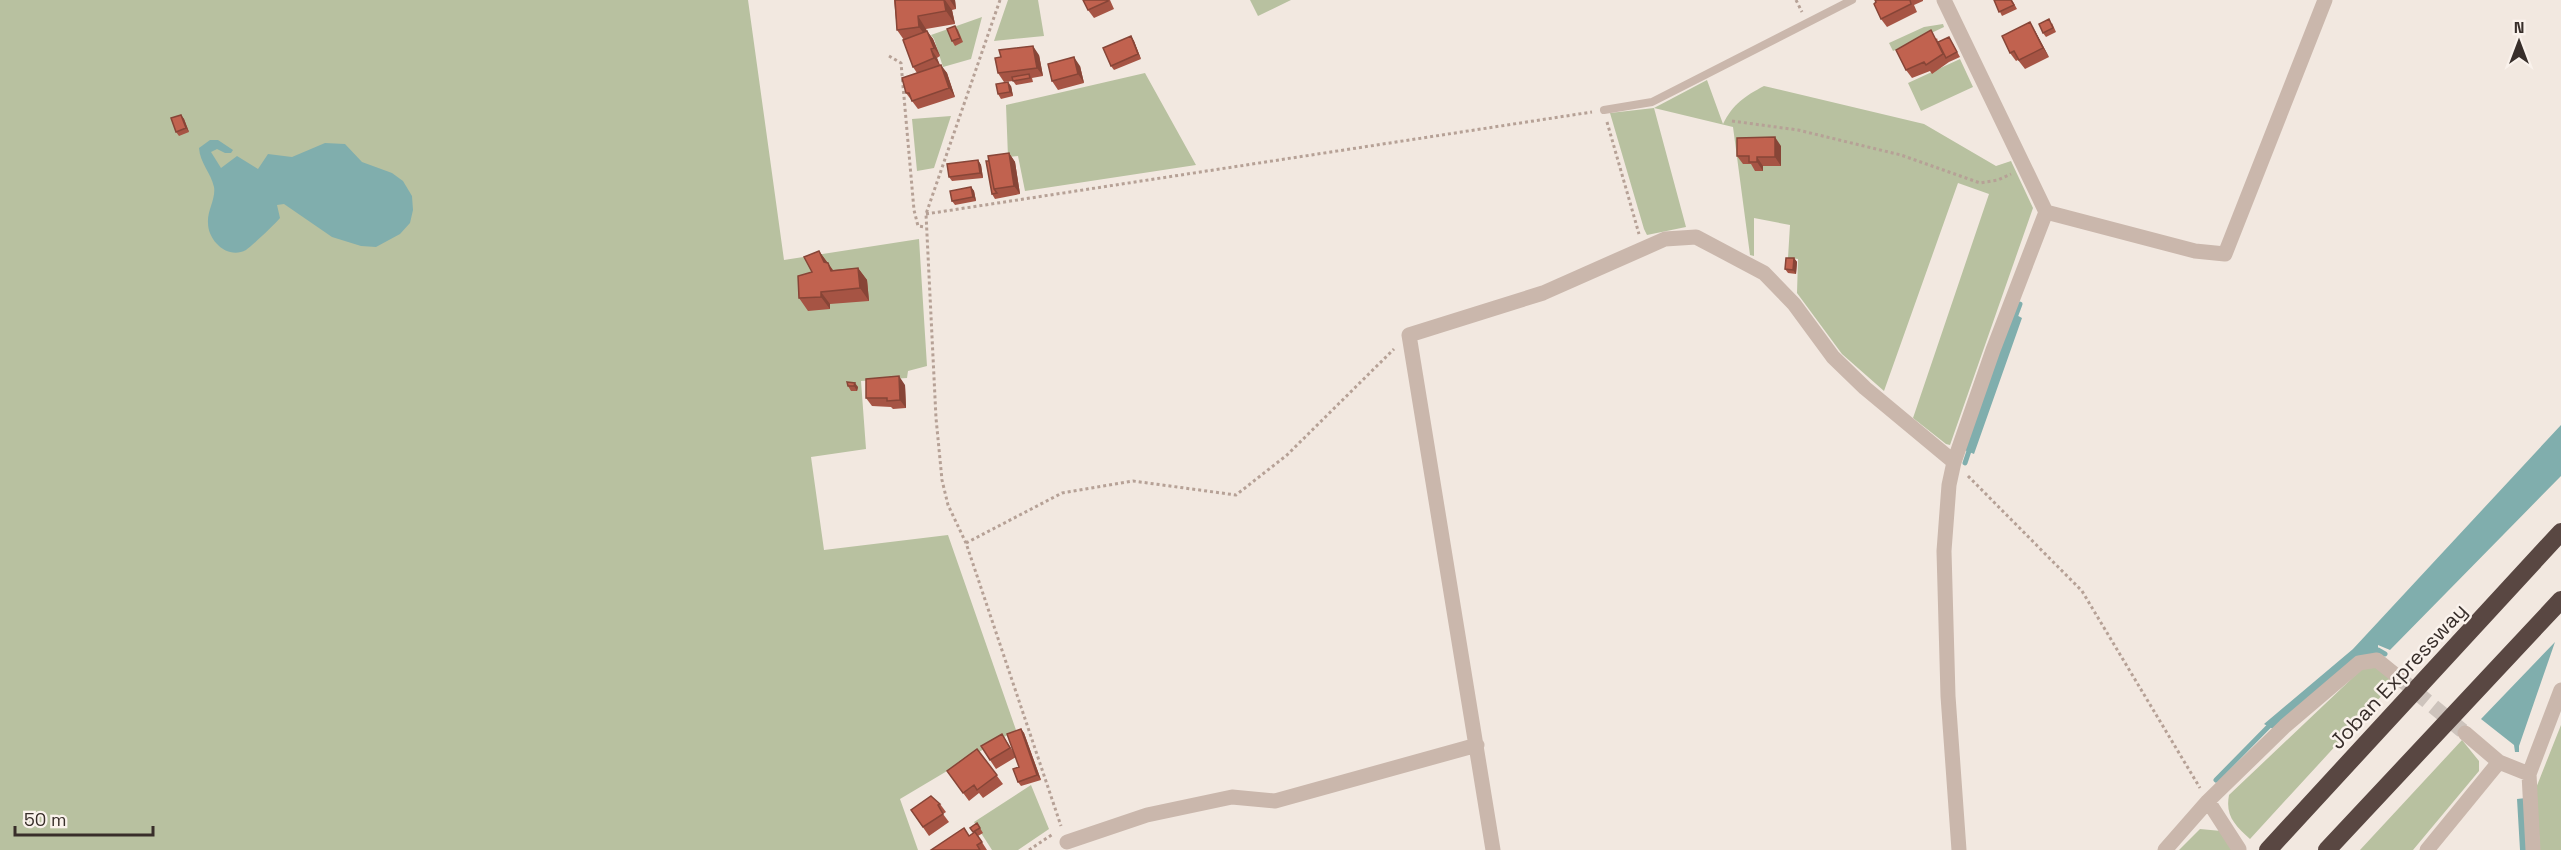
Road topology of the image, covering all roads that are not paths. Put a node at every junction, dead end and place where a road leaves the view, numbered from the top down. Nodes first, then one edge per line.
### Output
1 (1852, 0) edge
2 (1944, 0) edge
3 (2325, 0) edge
4 (1604, 110) road end
5 (2046, 212) junction
6 (1954, 462) junction
7 (2561, 532) edge
8 (2561, 600) edge
9 (2398, 677) tunnel mouth
10 (2561, 690) edge
11 (2465, 733) tunnel mouth
12 (1477, 745) junction
13 (2499, 762) junction
14 (2529, 774) junction
15 (2208, 801) junction
16 (1066, 842) dead end
17 (2239, 849) edge
18 (1493, 850) edge
19 (1959, 850) edge
20 (2165, 850) edge
21 (2268, 850) edge
22 (2327, 850) edge
23 (2427, 850) edge
24 (2533, 850) edge

1 - 4 lane
2 - 5 street
3 - 5 street
5 - 6 street
6 - 12 street
6 - 19 street
7 - 21 highway, Joban Expressway
8 - 22 highway
9 - 15 street
10 - 14 street
11 - 13 street
12 - 16 street
12 - 18 street
13 - 14 street
13 - 23 street
14 - 24 street
15 - 17 street
15 - 20 street

